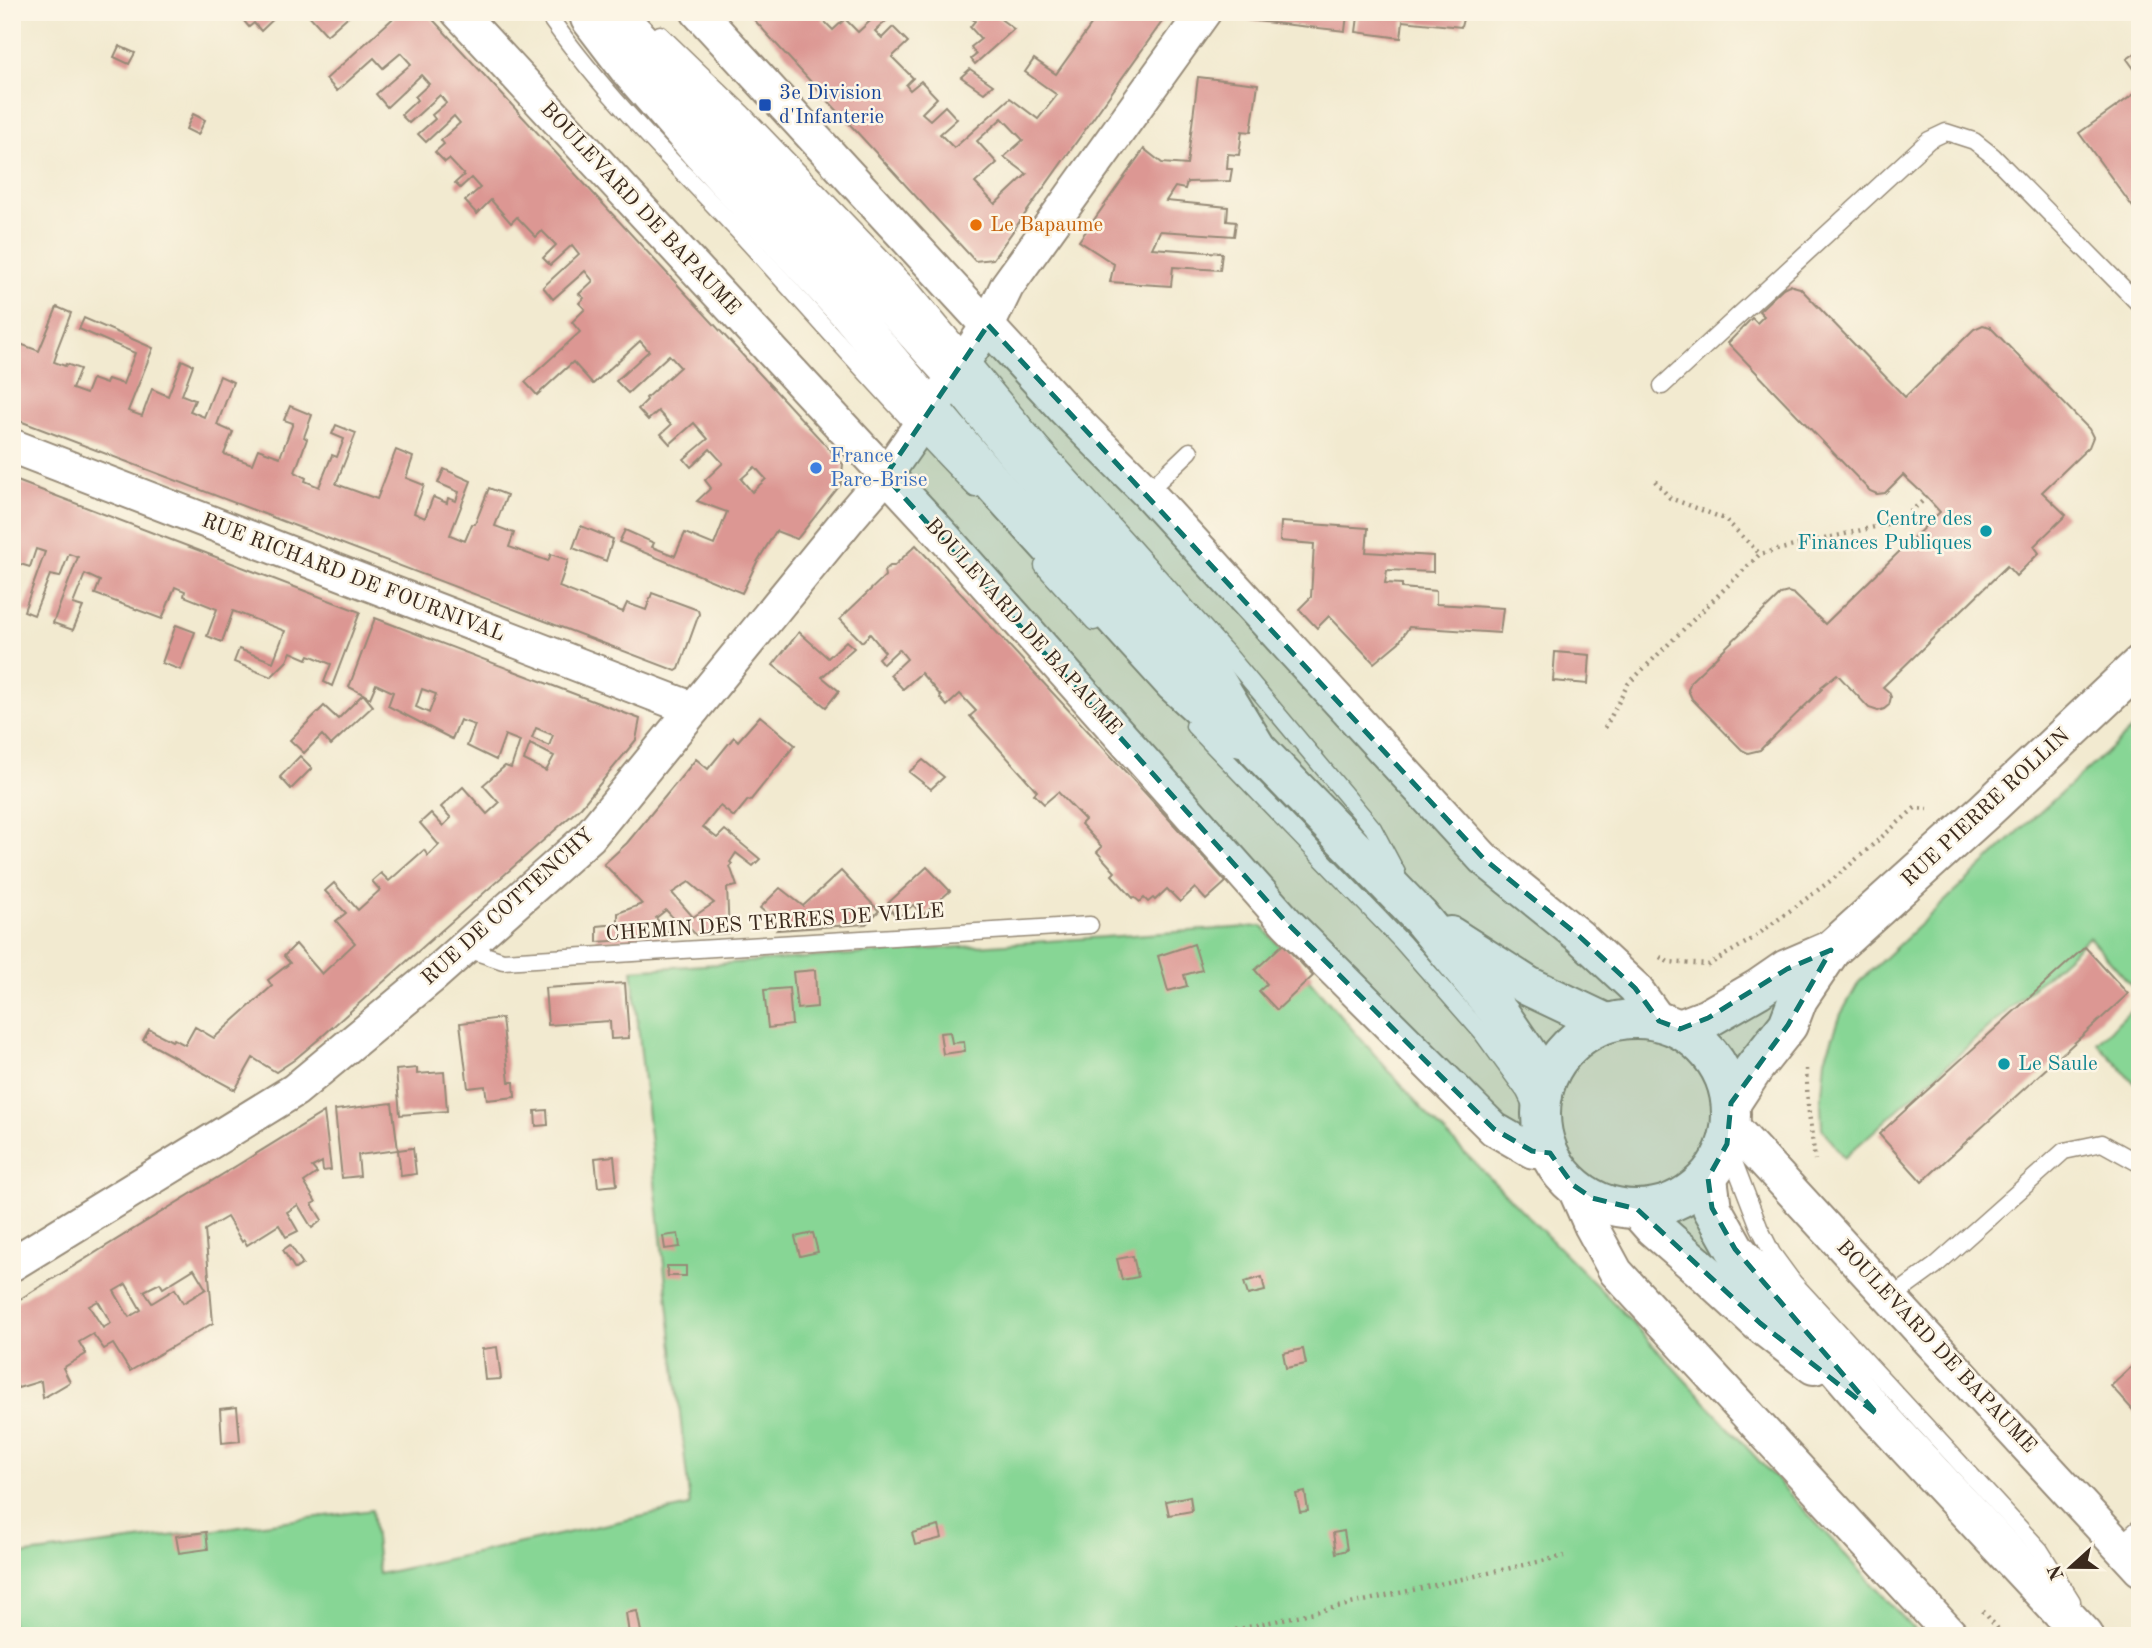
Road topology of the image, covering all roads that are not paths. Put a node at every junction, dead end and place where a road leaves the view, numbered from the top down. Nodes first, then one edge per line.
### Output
1 (458, 12) edge
2 (546, 12) edge
3 (586, 12) edge
4 (698, 12) edge
5 (1204, 12) edge
6 (630, 17) edge
7 (2140, 305) edge
8 (988, 325) junction
9 (961, 365) junction
10 (1662, 387) dead end
11 (924, 420) junction
12 (12, 446) edge
13 (1190, 451) dead end
14 (885, 476) junction
15 (1147, 492) junction
16 (984, 499) dead end
17 (1035, 557) dead end
18 (1105, 634) dead end
19 (2140, 665) edge
20 (1152, 682) dead end
21 (693, 709) junction
22 (1257, 749) junction
23 (1419, 916) junction
24 (1090, 925) dead end
25 (464, 948) junction
26 (1831, 950) junction
27 (1606, 1023) junction
28 (1670, 1025) junction
29 (1545, 1124) junction
30 (1730, 1124) junction
31 (2140, 1164) edge
32 (1708, 1178) junction
33 (1573, 1185) junction
34 (1637, 1209) junction
35 (12, 1264) edge
36 (1891, 1298) junction
37 (1878, 1415) junction
38 (2133, 1547) edge
39 (1952, 1636) edge
40 (2084, 1636) edge
41 (2094, 1636) edge

1 - 14 street, BOULEVARD DE BAPAUME
2 - 11 lane
3 - 11 main road
4 - 8 street
5 - 8 street, RUE DE COTTENCHY
6 - 9 main road
7 - 10 lane
8 - 9 street, RUE DE COTTENCHY
8 - 15 street
9 - 11 street, RUE DE COTTENCHY
9 - 22 main road
9 - 23 lane
11 - 14 street, RUE DE COTTENCHY
11 - 16 lane
11 - 22 main road
12 - 21 street, RUE RICHARD DE FOURNIVAL
13 - 15 lane
14 - 21 street, RUE DE COTTENCHY
14 - 29 street, BOULEVARD DE BAPAUME
15 - 28 street
17 - 18 lane
19 - 26 main road, RUE PIERRE ROLLIN
20 - 29 lane
21 - 25 street, RUE DE COTTENCHY
22 - 23 main road
23 - 27 main road
23 - 29 main road
24 - 25 lane, CHEMIN DES TERRES DE VILLE
25 - 35 street, RUE DE COTTENCHY
26 - 28 main road, RUE PIERRE ROLLIN
26 - 30 main road, RUE PIERRE ROLLIN
27 - 28 main road
27 - 29 main road
28 - 30 main road
29 - 33 main road
30 - 32 main road
30 - 36 street, BOULEVARD DE BAPAUME
30 - 41 lane
31 - 36 lane
32 - 34 main road
32 - 37 main road
33 - 34 main road
33 - 39 street
34 - 37 main road
36 - 38 street, BOULEVARD DE BAPAUME
37 - 40 main road

